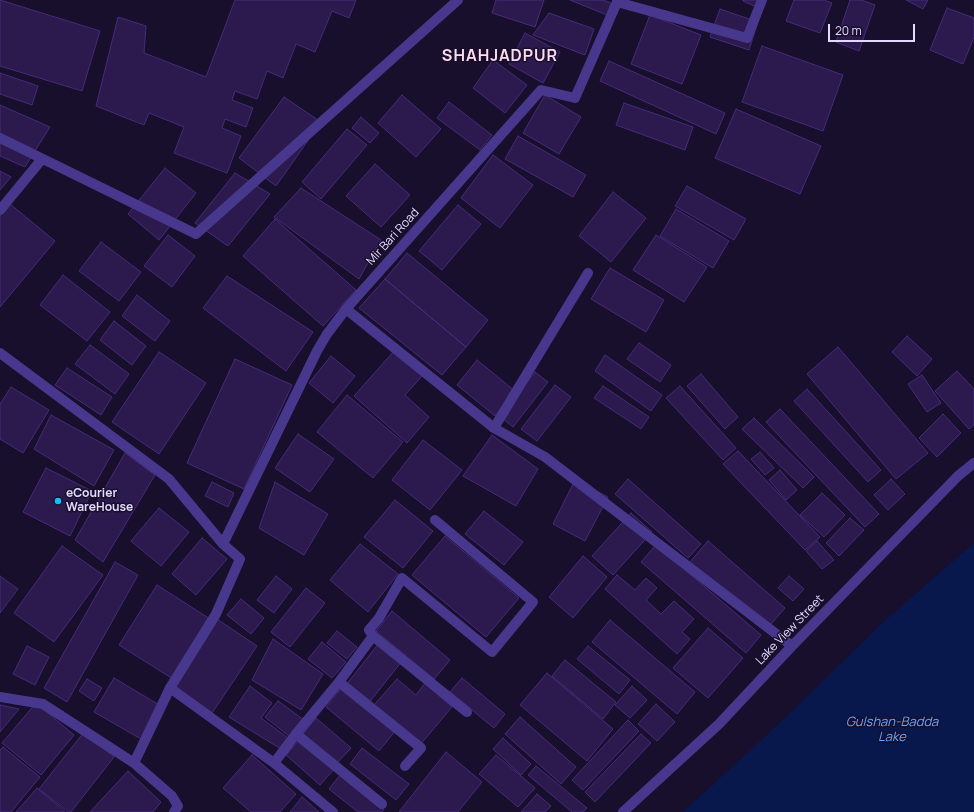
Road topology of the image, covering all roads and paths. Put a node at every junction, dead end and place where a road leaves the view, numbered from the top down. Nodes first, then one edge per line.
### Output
1 (458, 0) edge
2 (616, 0) edge
3 (762, 0) edge
4 (0, 138) edge
5 (42, 159) junction
6 (0, 210) edge
7 (588, 273) dead end
8 (346, 309) junction
9 (0, 353) edge
10 (494, 428) junction
11 (974, 463) edge
12 (435, 520) dead end
13 (223, 544) junction
14 (373, 636) junction
15 (792, 646) junction
16 (339, 682) junction
17 (170, 688) junction
18 (0, 697) edge
19 (467, 712) dead end
20 (296, 734) junction
21 (134, 763) junction
22 (274, 763) junction
23 (406, 766) dead end
24 (382, 804) dead end
25 (174, 812) edge
26 (332, 812) edge
27 (623, 812) edge

1 - 5 street
2 - 3 street
2 - 8 street, Mir Bari Road
4 - 5 street
5 - 6 street
7 - 10 street
8 - 10 street
8 - 13 street, Mir Bari Road
9 - 13 street
10 - 15 street
11 - 15 street, Lake View Street
12 - 14 street
13 - 17 street
14 - 16 street
14 - 19 street
15 - 27 street, Lake View Street
16 - 20 street
16 - 23 street
17 - 21 street
17 - 22 street
18 - 21 street
20 - 22 street
20 - 24 street
21 - 25 street
22 - 26 street

